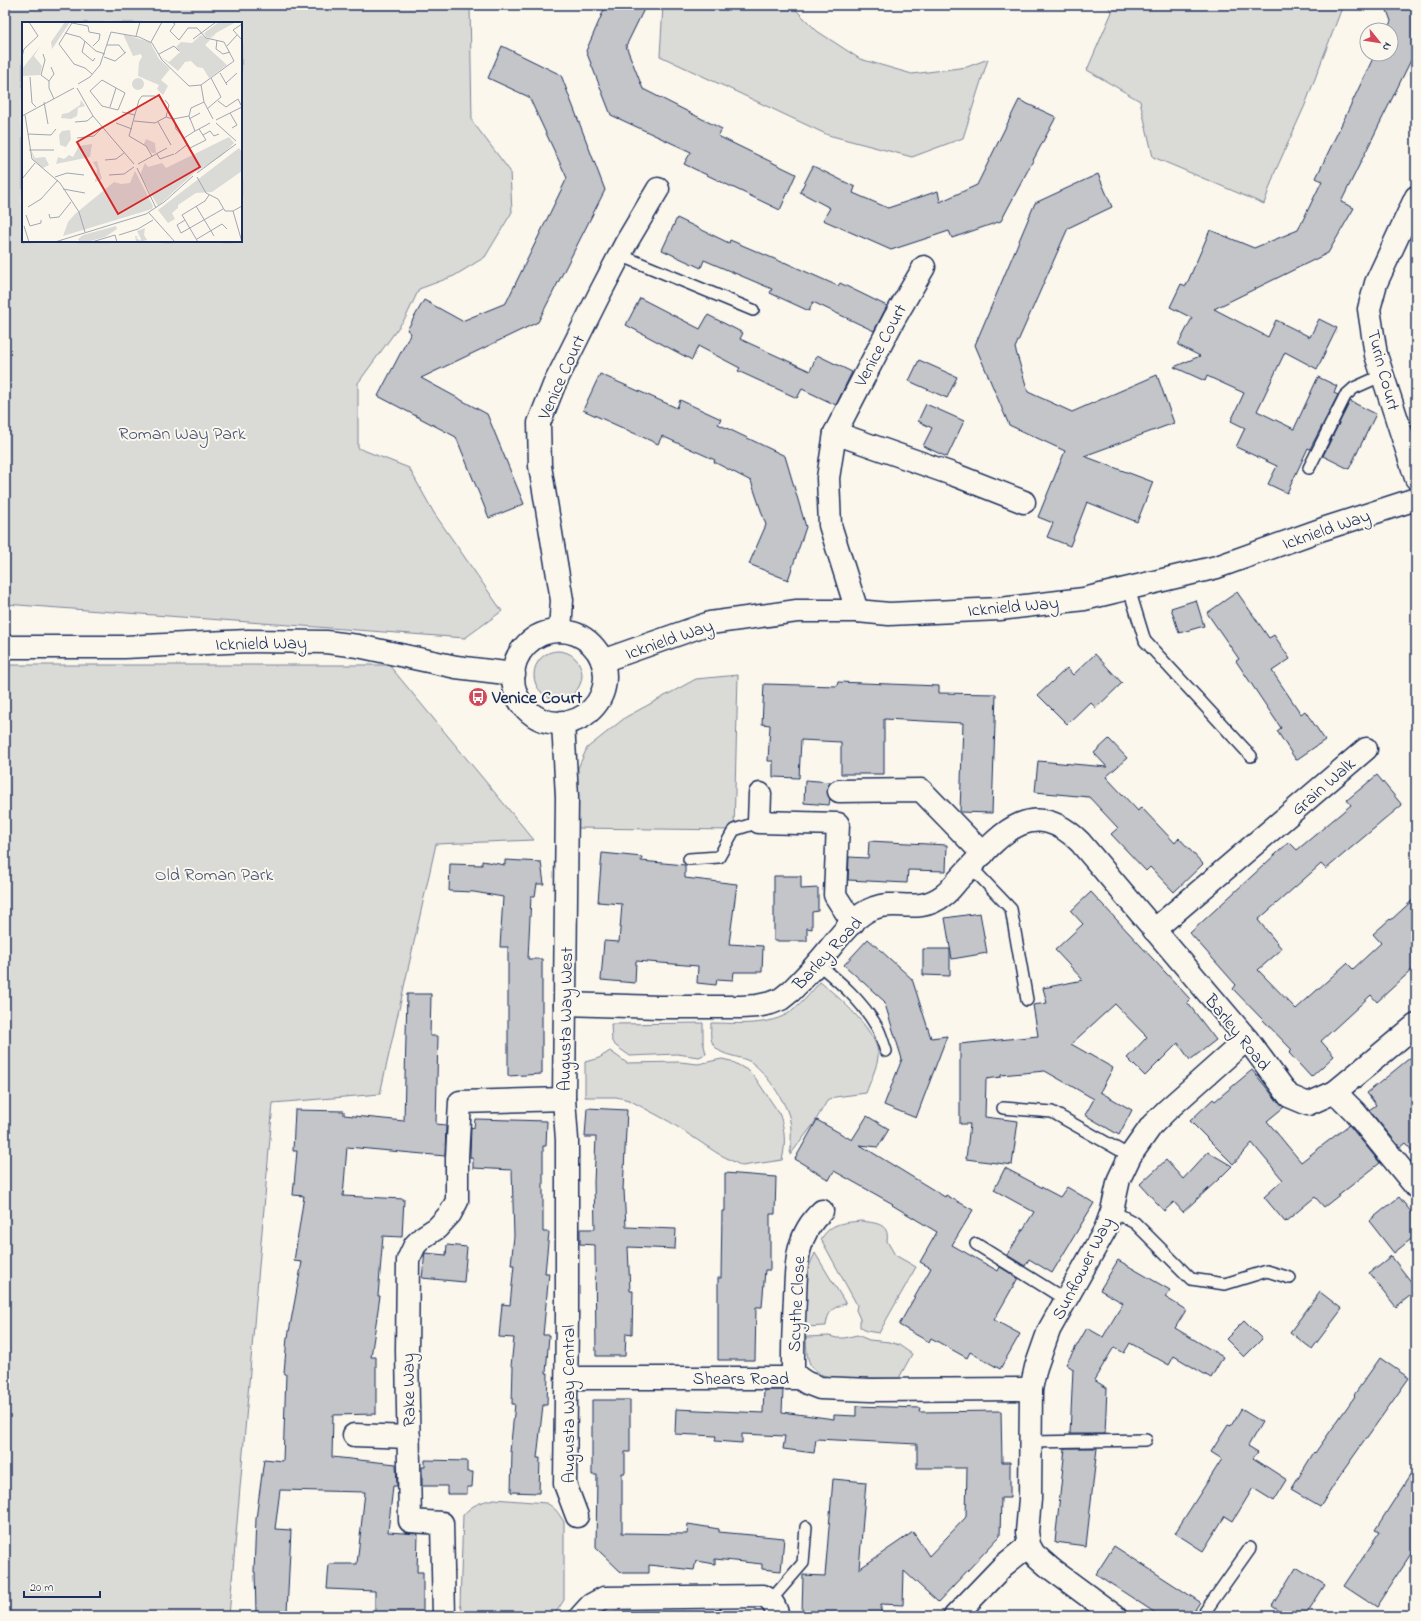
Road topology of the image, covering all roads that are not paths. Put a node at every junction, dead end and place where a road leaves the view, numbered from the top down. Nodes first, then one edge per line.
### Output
1 (658, 189) dead end
2 (1416, 197) edge
3 (620, 255) junction
4 (924, 267) dead end
5 (753, 310) dead end
6 (1383, 375) junction
7 (835, 433) junction
8 (1309, 468) dead end
9 (1416, 478) edge
10 (1416, 499) edge
11 (1024, 502) dead end
12 (1129, 589) junction
13 (856, 611) junction
14 (560, 631) junction
15 (5, 647) edge
16 (602, 661) junction
17 (514, 674) junction
18 (563, 722) junction
19 (1366, 749) dead end
20 (1251, 756) dead end
21 (839, 791) dead end
22 (760, 794) dead end
23 (759, 822) junction
24 (689, 859) dead end
25 (977, 860) junction
26 (853, 922) junction
27 (1154, 930) junction
28 (818, 963) junction
29 (1027, 1000) dead end
30 (565, 1004) junction
31 (1416, 1025) edge
32 (1247, 1039) junction
33 (886, 1051) dead end
34 (1335, 1092) junction
35 (564, 1099) junction
36 (1003, 1108) dead end
37 (1130, 1156) junction
38 (1416, 1187) edge
39 (822, 1211) dead end
40 (1112, 1211) junction
41 (976, 1244) dead end
42 (1290, 1278) dead end
43 (1066, 1300) junction
44 (567, 1316) joint
45 (567, 1378) junction
46 (799, 1378) junction
47 (1031, 1389) junction
48 (354, 1435) dead end
49 (409, 1437) junction
50 (1146, 1440) dead end
51 (1030, 1442) junction
52 (576, 1516) dead end
53 (806, 1527) dead end
54 (1029, 1545) junction
55 (1250, 1548) dead end
56 (775, 1608) edge
57 (444, 1616) edge
58 (581, 1616) edge
59 (955, 1616) edge
60 (1115, 1616) edge
61 (1202, 1616) edge

1 - 3 street, Venice Court
2 - 6 street, Turin Court
3 - 5 lane
3 - 14 street, Venice Court
4 - 7 street, Venice Court
6 - 8 lane
6 - 9 street, Turin Court
7 - 11 street
7 - 13 street, Venice Court
10 - 12 street, Icknield Way
12 - 13 street, Icknield Way
12 - 20 lane
13 - 16 street, Icknield Way
14 - 16 street, Icknield Way
14 - 17 street, Icknield Way
15 - 17 street, Icknield Way
16 - 18 street, Icknield Way
17 - 18 street, Icknield Way
18 - 30 street, Augusta Way West
19 - 27 street, Grain Walk
21 - 25 street
22 - 23 street
23 - 24 lane
23 - 26 street
25 - 26 street, Barley Road
25 - 27 street, Barley Road
25 - 29 lane
26 - 28 street, Barley Road
27 - 32 street, Barley Road
28 - 30 street, Barley Road
28 - 33 lane
30 - 35 street, Augusta Way West
31 - 34 street, Barley Road
32 - 34 street, Barley Road
32 - 37 street, Sunflower Way
34 - 38 street
35 - 44 street, Augusta Way West
35 - 49 street, Rake Way
36 - 37 lane
37 - 40 street, Sunflower Way
39 - 46 street, Scythe Close
40 - 42 lane
40 - 43 street, Sunflower Way
41 - 43 lane
43 - 47 street, Sunflower Way
44 - 45 street, Augusta Way Central
45 - 46 street, Shears Road
45 - 52 street, Augusta Way Central
46 - 47 street, Shears Road
47 - 51 street, Sunflower Way
48 - 49 street, Rake Way
49 - 57 street, Rake Way
50 - 51 lane
51 - 54 street, Sunflower Way
53 - 56 lane
54 - 59 street
54 - 60 street
55 - 61 lane
56 - 58 street

